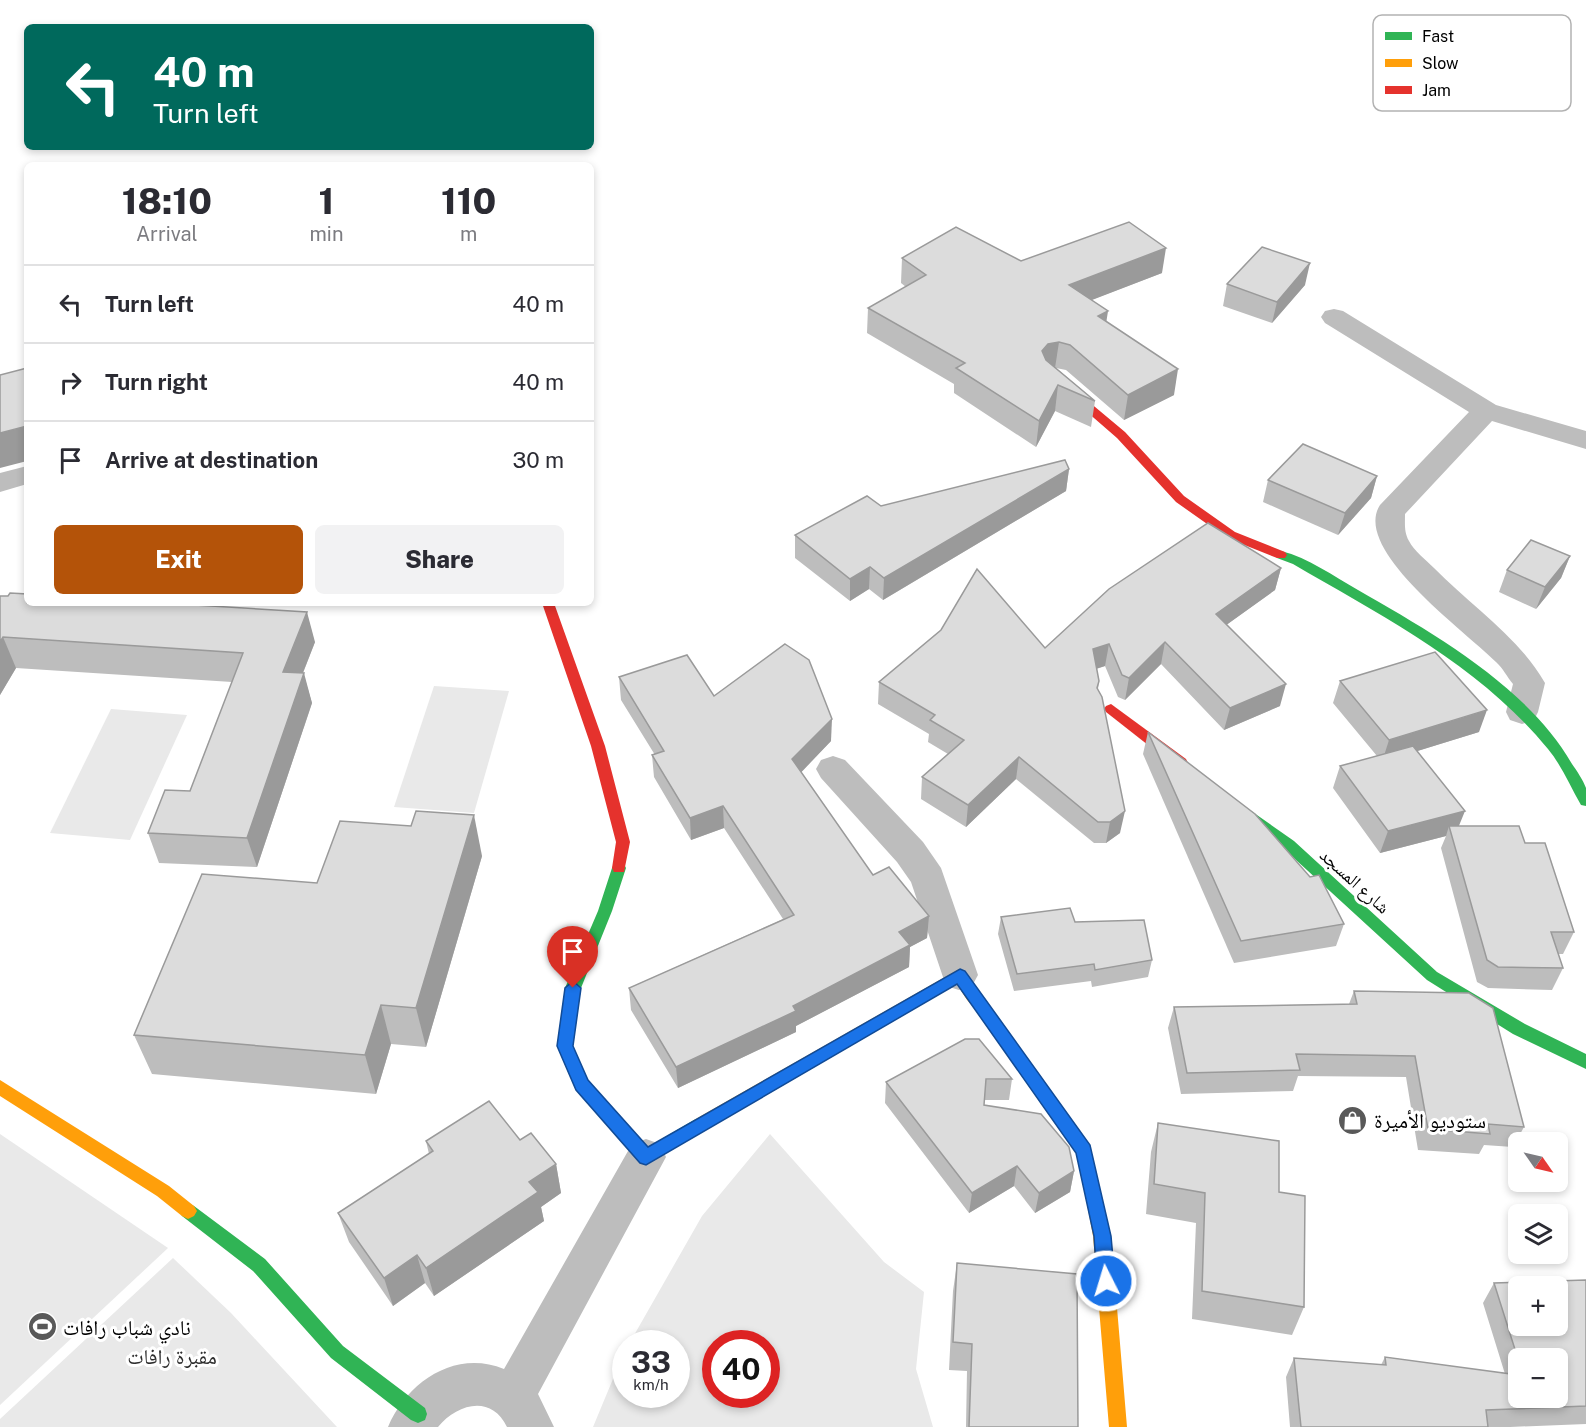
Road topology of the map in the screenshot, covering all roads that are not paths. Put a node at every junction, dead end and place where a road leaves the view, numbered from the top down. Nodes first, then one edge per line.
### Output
1 (1334, 317) dead end
2 (1054, 378) edge
3 (1486, 411) junction
4 (1586, 440) edge
5 (24, 476) edge
6 (0, 483) edge
7 (549, 606) edge
8 (1111, 709) dead end
9 (1522, 712) junction
10 (833, 769) dead end
11 (1196, 774) edge
12 (1224, 795) edge
13 (1586, 801) edge
14 (960, 975) junction
15 (1586, 1062) edge
16 (0, 1087) edge
17 (646, 1157) junction
18 (522, 1411) edge
19 (415, 1420) edge
20 (1118, 1427) edge

1 - 3 street
2 - 9 street
3 - 4 street
3 - 9 street
5 - 6 street
7 - 17 street
8 - 11 street
9 - 13 street
10 - 14 street
12 - 15 street, شارع المسجد
14 - 17 street
14 - 20 street
16 - 19 street
17 - 18 street
18 - 19 street

